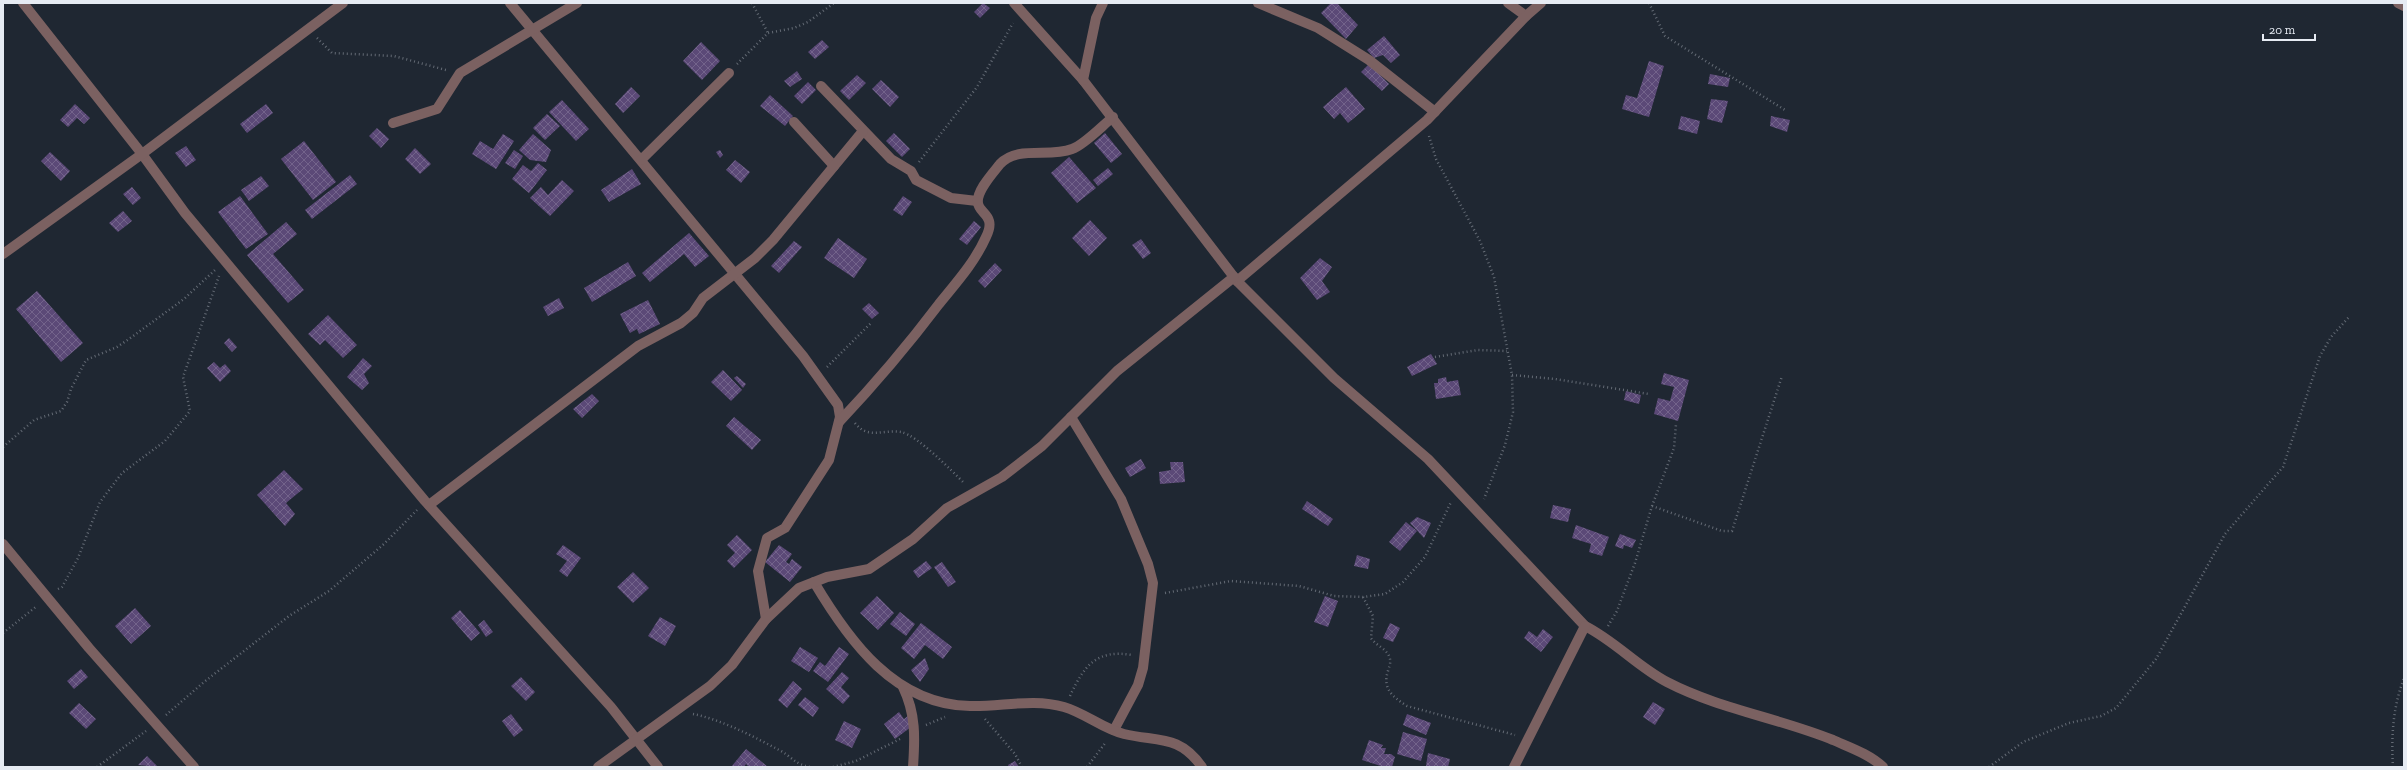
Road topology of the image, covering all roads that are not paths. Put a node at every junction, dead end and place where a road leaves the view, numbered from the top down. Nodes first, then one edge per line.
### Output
1 (23, 3) edge
2 (343, 3) edge
3 (510, 3) edge
4 (577, 3) edge
5 (1103, 3) edge
6 (1258, 3) edge
7 (1508, 3) edge
8 (1541, 3) edge
9 (2398, 3) edge
10 (2404, 6) edge
11 (1018, 7) edge
12 (1526, 16) junction
13 (534, 30) junction
14 (729, 73) road end
15 (1083, 80) junction
16 (821, 86) dead end
17 (1435, 112) junction
18 (1113, 118) junction
19 (794, 122) dead end
20 (393, 123) dead end
21 (863, 131) junction
22 (142, 154) junction
23 (641, 160) junction
24 (834, 166) junction
25 (977, 201) junction
26 (3, 254) edge
27 (733, 273) junction
28 (1235, 279) junction
29 (1071, 417) junction
30 (839, 422) junction
31 (427, 503) junction
32 (3, 544) edge
33 (814, 582) junction
34 (766, 619) junction
35 (1585, 626) junction
36 (903, 687) junction
37 (1114, 730) junction
38 (637, 738) junction
39 (194, 767) edge
40 (598, 767) edge
41 (658, 767) edge
42 (913, 767) edge
43 (1202, 767) edge
44 (1514, 767) edge
45 (1884, 767) edge

1 - 22 street
2 - 22 street
3 - 13 street
4 - 13 street
5 - 15 street
6 - 17 street
7 - 12 street
8 - 12 street
9 - 10 street
11 - 15 street
12 - 17 street
13 - 20 street
13 - 23 street
14 - 23 street
15 - 18 street
16 - 21 street
17 - 28 street
18 - 25 street
18 - 28 street
19 - 24 street
21 - 24 street
21 - 25 street
22 - 26 street
22 - 31 street
23 - 27 street
24 - 27 street
25 - 30 street
27 - 30 street
27 - 31 street
28 - 29 street
28 - 35 street
29 - 33 street
29 - 37 street
30 - 34 street
31 - 38 street
32 - 39 street
33 - 34 street
33 - 36 street
34 - 38 street
35 - 44 street
35 - 45 street
36 - 37 street
36 - 42 street
37 - 43 street
38 - 40 street
38 - 41 street

